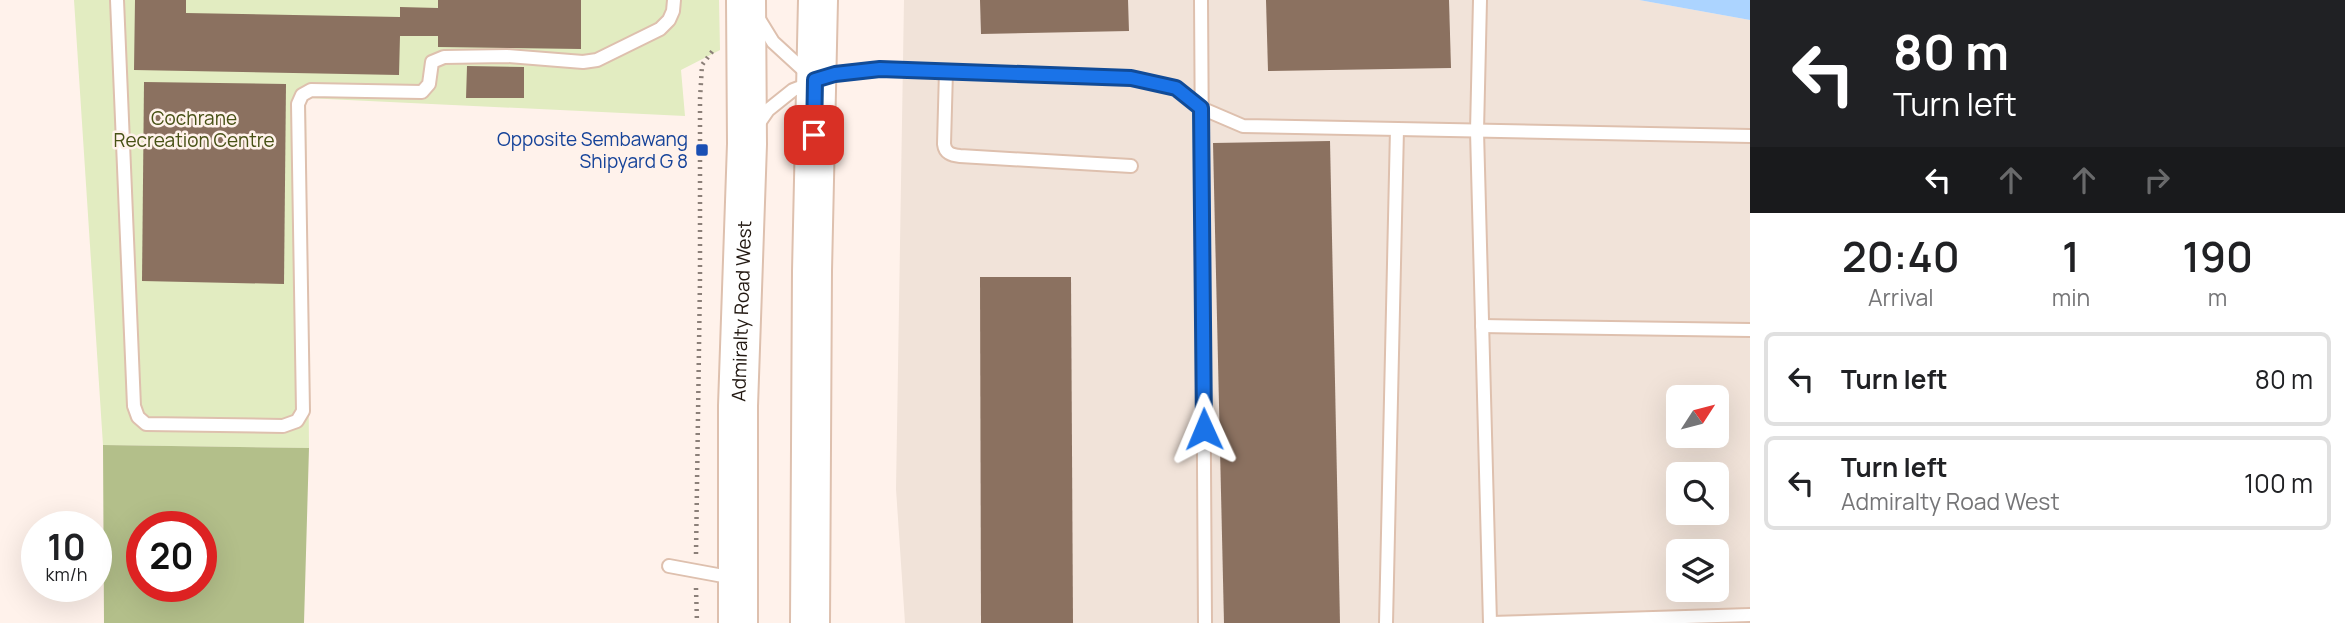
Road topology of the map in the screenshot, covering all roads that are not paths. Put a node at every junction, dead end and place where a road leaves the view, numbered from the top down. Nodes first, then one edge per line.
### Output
1 (117, 0) edge
2 (674, 0) edge
3 (746, 0) edge
4 (752, 0) edge
5 (818, 0) edge
6 (1201, 0) edge
7 (1480, 0) edge
8 (946, 71) junction
9 (815, 80) junction
10 (1201, 108) junction
11 (1397, 129) junction
12 (1477, 131) junction
13 (1750, 136) edge
14 (747, 144) junction
15 (1131, 166) dead end
16 (1482, 326) junction
17 (1750, 330) edge
18 (668, 566) dead end
19 (739, 579) junction
20 (1750, 615) edge
21 (738, 623) edge
22 (810, 623) edge
23 (1205, 623) edge
24 (1386, 623) edge
25 (1491, 623) edge

1 - 2 lane
3 - 14 main road, Admiralty Road West
4 - 9 lane
5 - 9 main road
6 - 10 lane
7 - 12 lane
8 - 9 lane
8 - 10 lane
8 - 15 lane
9 - 14 lane
9 - 22 main road
10 - 11 lane
10 - 23 lane
11 - 12 lane
11 - 24 lane
12 - 13 lane
12 - 16 lane
14 - 19 main road, Admiralty Road West
16 - 17 lane
16 - 25 lane
18 - 19 lane
19 - 21 main road, Admiralty Road West
20 - 25 lane

